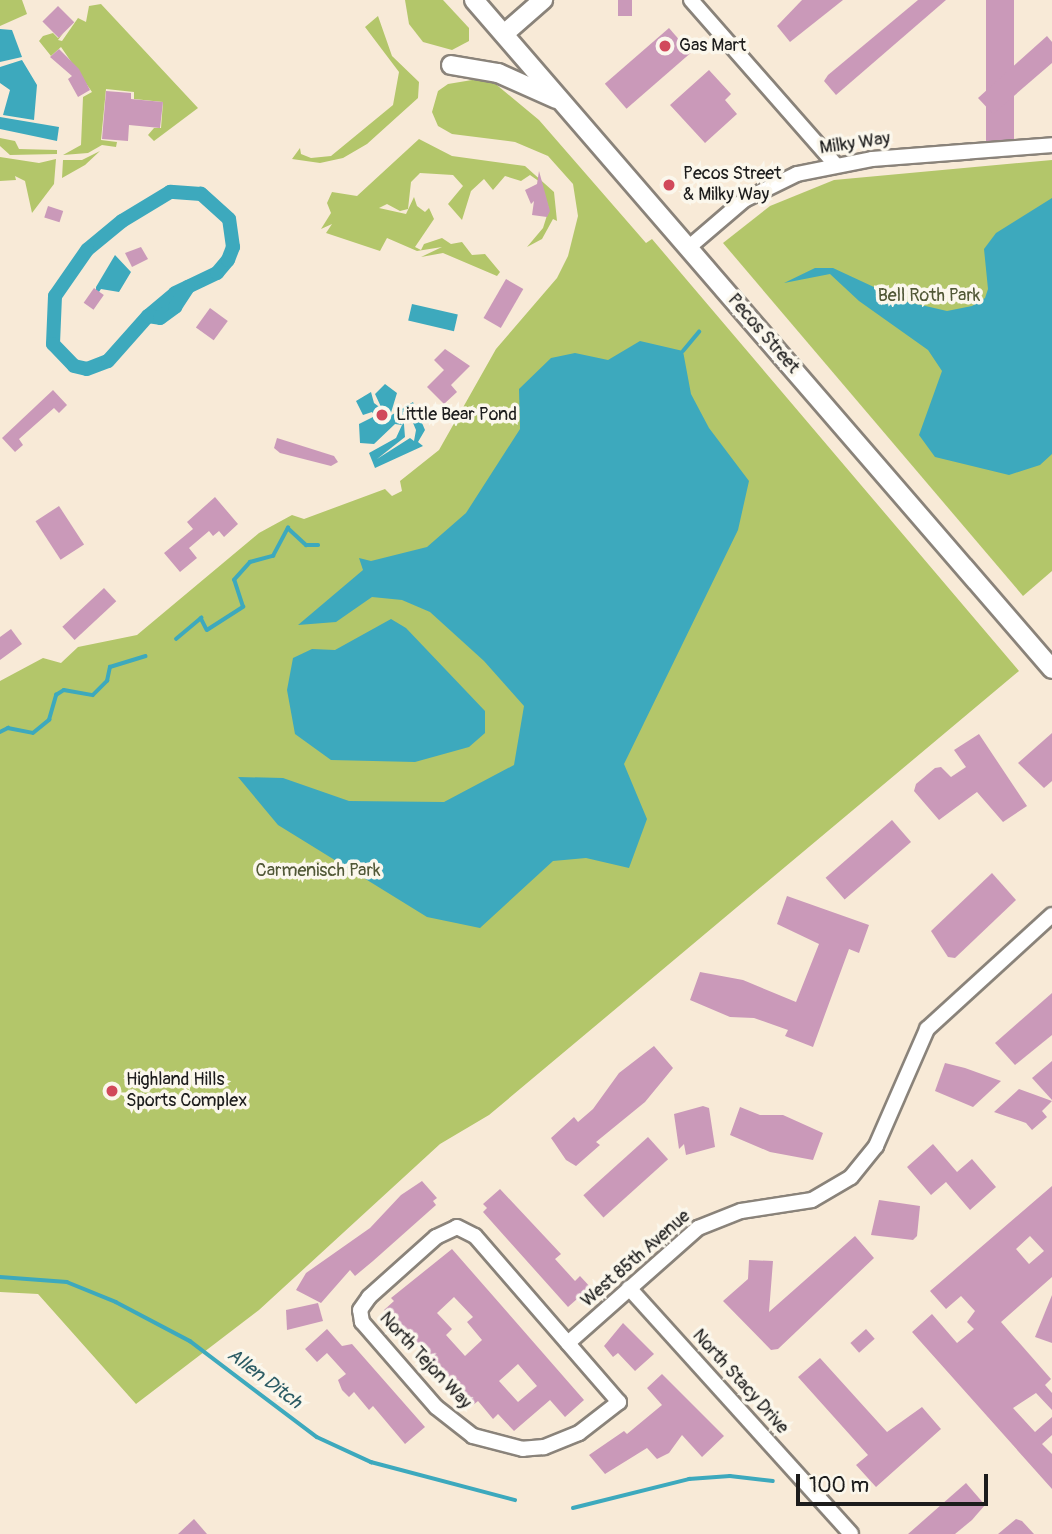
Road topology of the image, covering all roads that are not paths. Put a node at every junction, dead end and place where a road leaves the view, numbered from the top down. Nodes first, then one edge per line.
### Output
1 (474, 0) edge
2 (542, 0) edge
3 (691, 0) edge
4 (504, 34) junction
5 (451, 65) dead end
6 (562, 101) junction
7 (1052, 145) edge
8 (836, 165) junction
9 (688, 248) junction
10 (1052, 669) edge
11 (1052, 915) edge
12 (629, 1288) junction
13 (568, 1343) junction
14 (851, 1534) edge

1 - 4 main road, Pecos Street
2 - 4 main road
3 - 8 street
4 - 6 main road, Pecos Street
5 - 6 main road
6 - 9 main road, Pecos Street
7 - 8 street, Milky Way
8 - 9 street, Milky Way
9 - 10 main road, Pecos Street
11 - 12 street, West 85th Avenue
12 - 13 street, West 85th Avenue
12 - 14 street, North Stacy Drive
13 - 13 street, North Tejon Way

